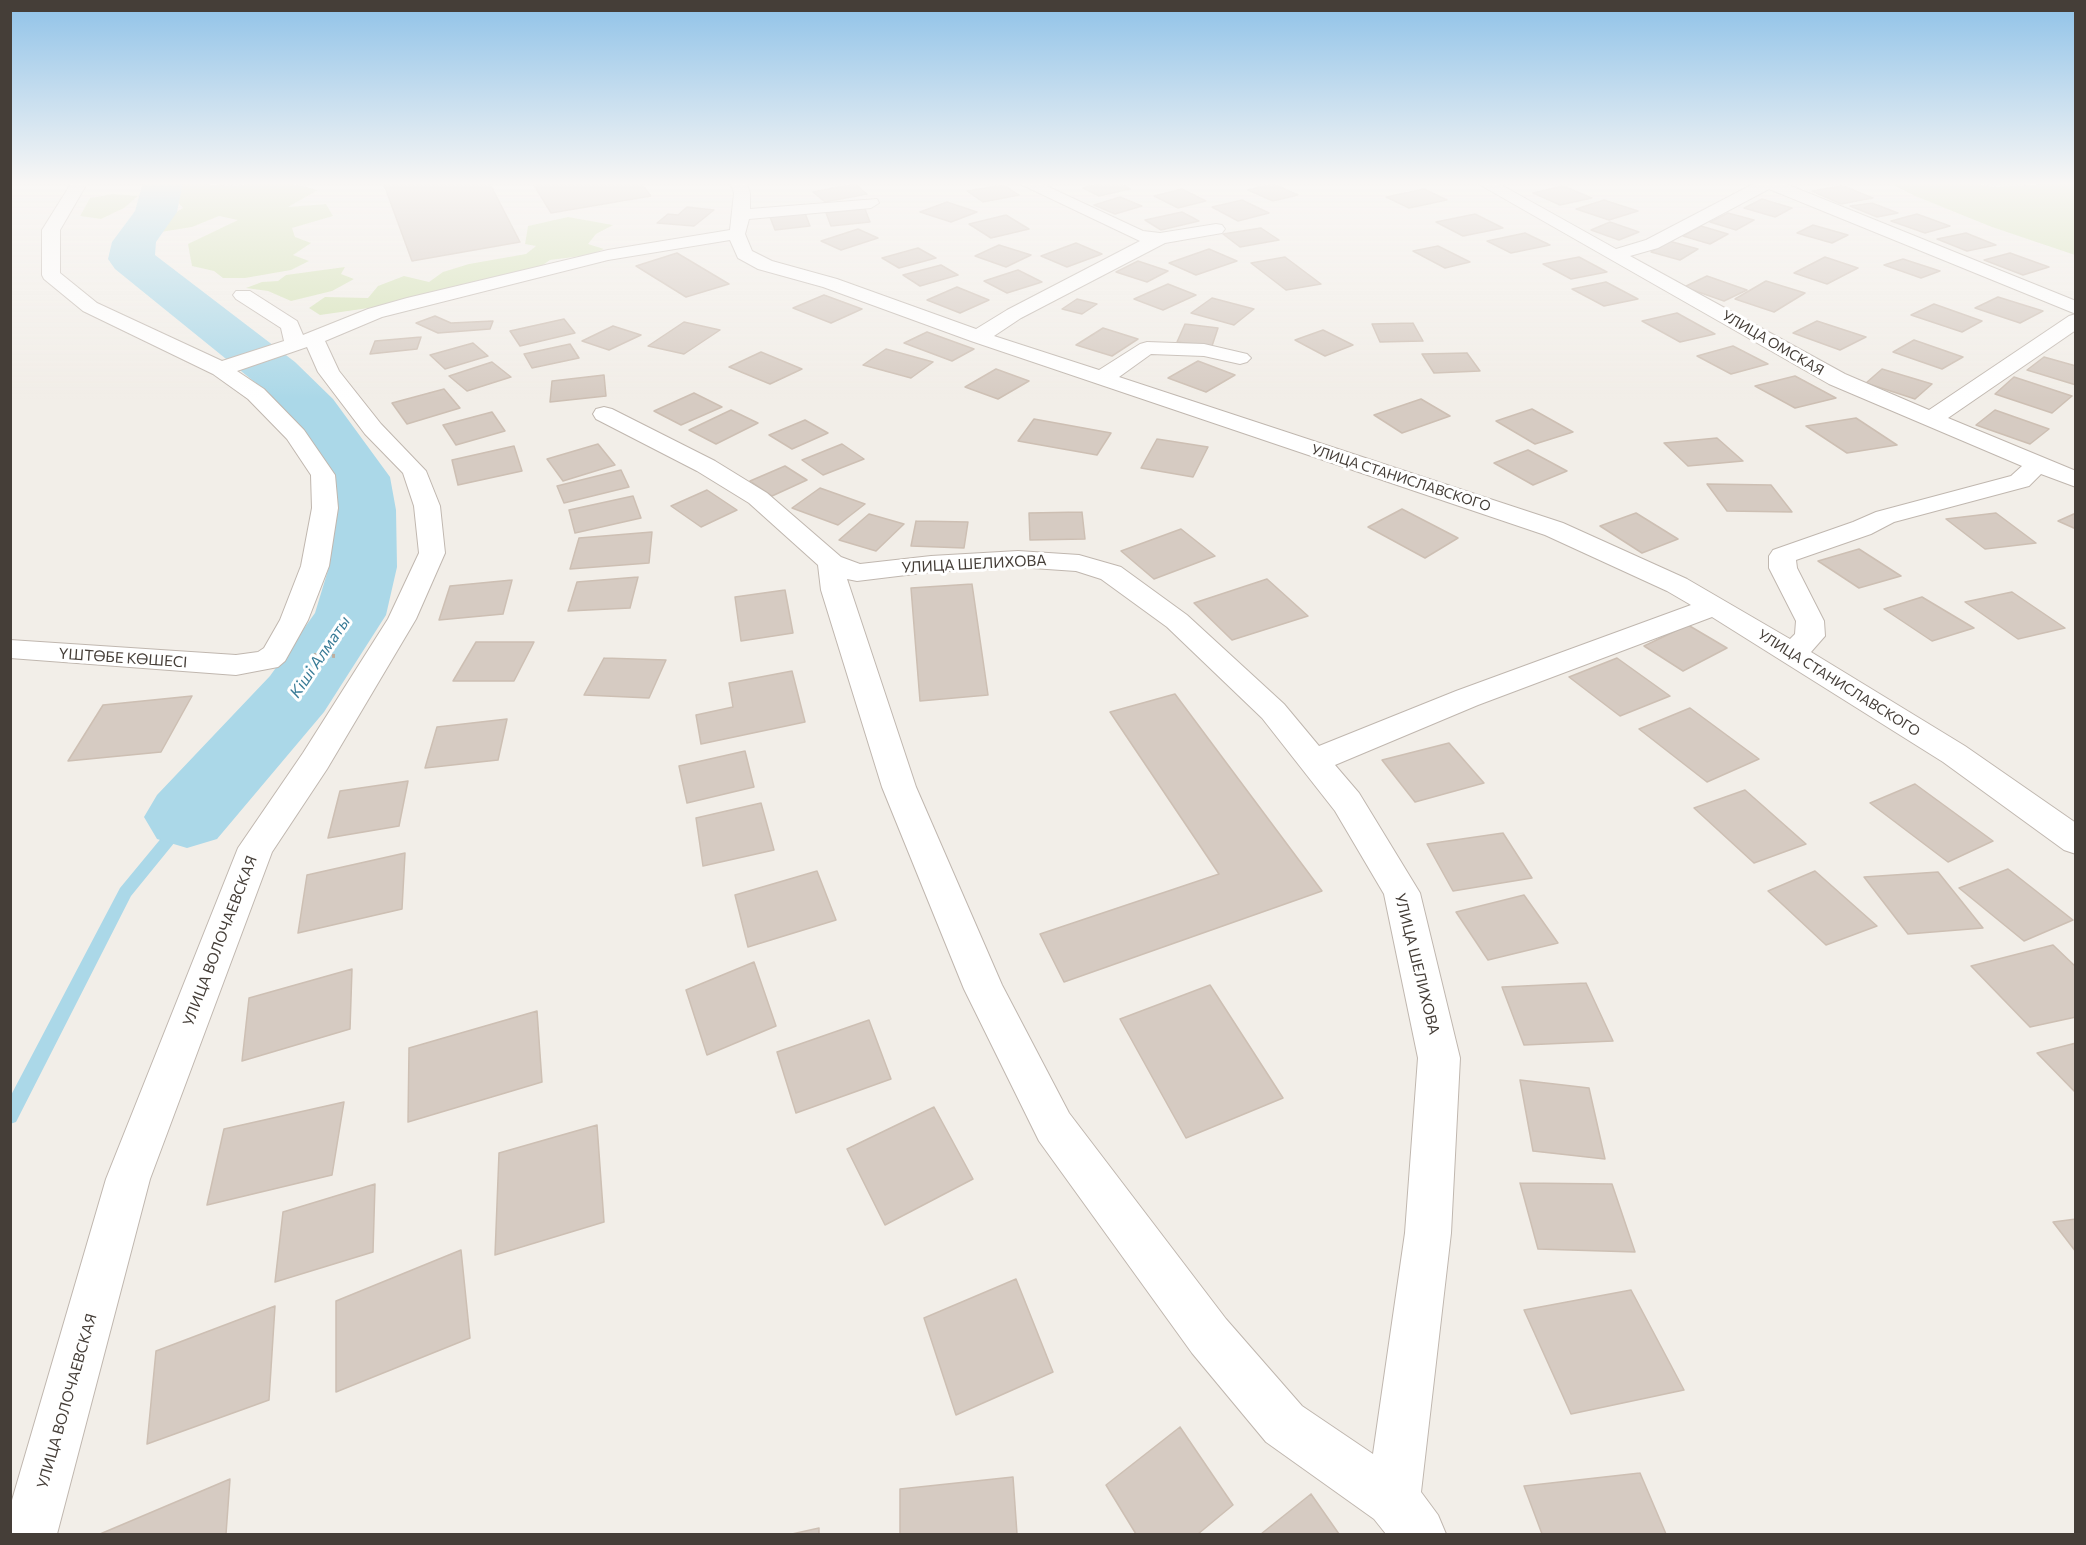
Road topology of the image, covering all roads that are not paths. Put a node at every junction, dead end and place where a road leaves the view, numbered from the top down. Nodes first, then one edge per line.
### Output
1 (51, 254) edge
2 (612, 254) edge
3 (744, 254) edge
4 (1129, 254) edge
5 (1618, 254) edge
6 (1943, 254) edge
7 (1615, 255) joint
8 (243, 295) dead end
9 (2076, 308) edge
10 (2076, 320) edge
11 (978, 337) junction
12 (304, 341) junction
13 (1240, 358) dead end
14 (230, 366) junction
15 (1102, 378) junction
16 (604, 414) dead end
17 (1929, 420) junction
18 (2037, 464) junction
19 (2076, 480) edge
20 (831, 563) junction
21 (1714, 606) junction
22 (10, 649) edge
23 (1793, 654) junction
24 (1314, 761) junction
25 (2076, 841) edge
26 (1393, 1500) junction
27 (30, 1534) edge
28 (1419, 1534) edge

1 - 14 street, ҮШТӨБЕ КӨШЕСІ
2 - 12 street
3 - 11 street, УЛИЦА СТАНИСЛАВСКОГО
4 - 11 street
5 - 7 street
6 - 9 street
7 - 17 street, УЛИЦА ОМСКАЯ
8 - 12 street, УЛИЦА ВОЛОЧАЕВСКАЯ
10 - 17 street
11 - 15 street, УЛИЦА СТАНИСЛАВСКОГО
12 - 14 street
12 - 27 street, УЛИЦА ВОЛОЧАЕВСКАЯ
13 - 15 street
14 - 22 street, ҮШТӨБЕ КӨШЕСІ
15 - 21 street, УЛИЦА СТАНИСЛАВСКОГО
16 - 20 street, УЛИЦА ШЕЛИХОВА
17 - 18 street, УЛИЦА ОМСКАЯ
18 - 19 street, УЛИЦА ОМСКАЯ
18 - 23 street
20 - 24 street, УЛИЦА ШЕЛИХОВА
20 - 26 street
21 - 23 street, УЛИЦА СТАНИСЛАВСКОГО
21 - 24 street
23 - 25 street, УЛИЦА СТАНИСЛАВСКОГО
24 - 26 street, УЛИЦА ШЕЛИХОВА
26 - 28 street

